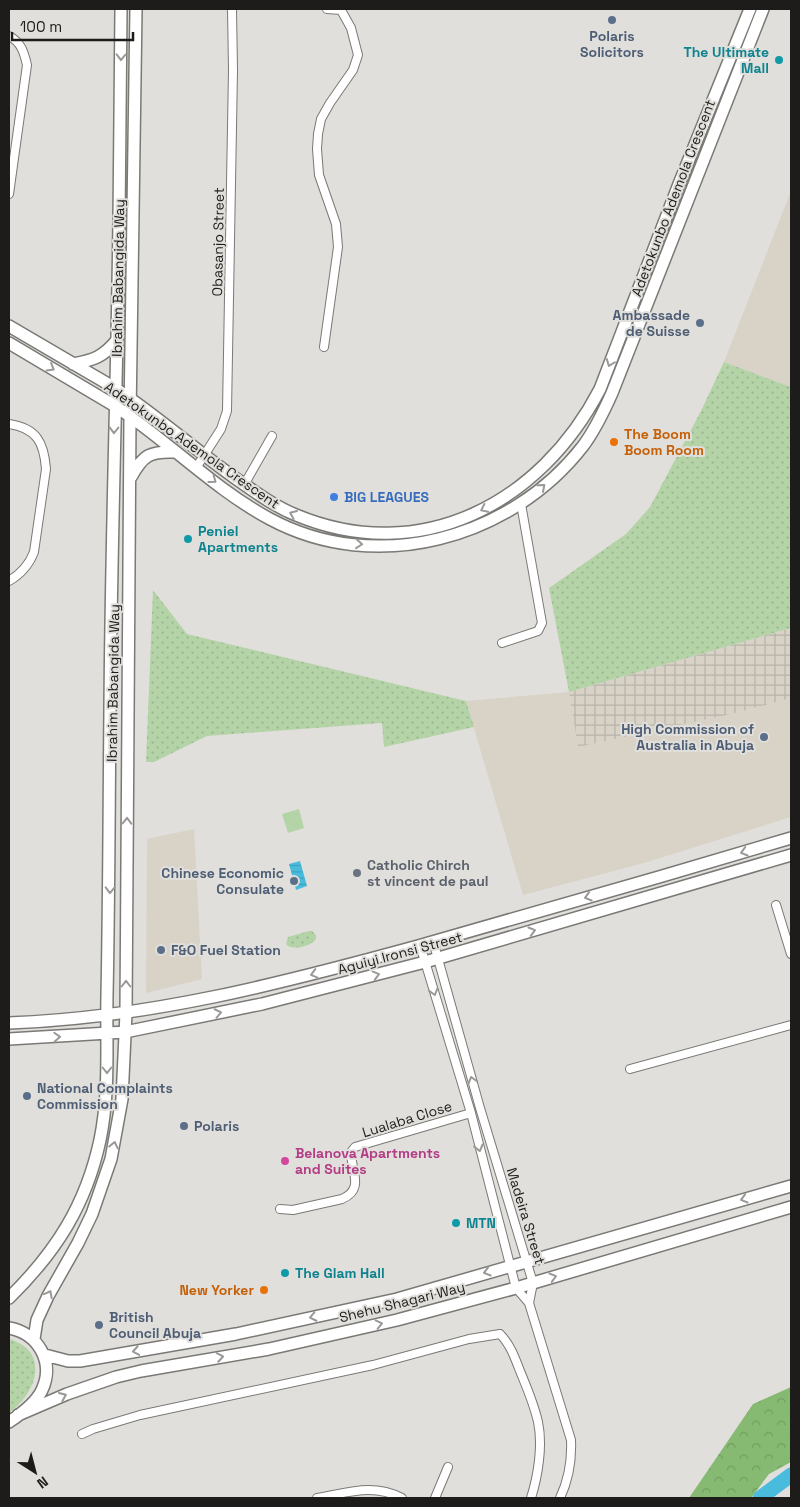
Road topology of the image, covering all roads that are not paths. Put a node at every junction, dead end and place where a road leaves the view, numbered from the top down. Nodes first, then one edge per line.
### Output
1 (121, 9) edge
2 (136, 9) edge
3 (232, 9) edge
4 (327, 9) edge
5 (343, 9) edge
6 (750, 9) edge
7 (763, 9) edge
8 (9, 36) edge
9 (9, 194) edge
10 (9, 326) edge
11 (117, 340) junction
12 (9, 343) edge
13 (324, 347) dead end
14 (73, 364) junction
15 (116, 389) junction
16 (132, 399) junction
17 (115, 406) junction
18 (130, 416) junction
19 (9, 424) edge
20 (272, 436) dead end
21 (176, 452) junction
22 (204, 456) junction
23 (196, 468) junction
24 (130, 479) junction
25 (244, 484) junction
26 (521, 504) junction
27 (9, 581) edge
28 (502, 643) dead end
29 (791, 838) edge
30 (791, 855) edge
31 (776, 904) dead end
32 (433, 941) junction
33 (420, 945) junction
34 (791, 954) edge
35 (438, 958) junction
36 (425, 962) junction
37 (126, 1013) junction
38 (107, 1015) junction
39 (9, 1023) edge
40 (791, 1025) edge
41 (125, 1032) junction
42 (106, 1034) junction
43 (9, 1039) edge
44 (630, 1069) dead end
45 (470, 1113) junction
46 (791, 1186) edge
47 (791, 1207) edge
48 (280, 1209) dead end
49 (527, 1260) junction
50 (509, 1266) junction
51 (533, 1283) junction
52 (516, 1288) junction
53 (9, 1298) edge
54 (529, 1304) junction
55 (9, 1328) edge
56 (34, 1339) junction
57 (45, 1356) junction
58 (14, 1419) edge
59 (82, 1434) dead end
60 (448, 1467) dead end
61 (317, 1498) edge
62 (402, 1498) edge
63 (434, 1498) edge
64 (531, 1498) edge
65 (560, 1498) edge

1 -> 11 main road, Ibrahim Babangida Way
2 - 16 main road, Ibrahim Babangida Way
3 - 22 street, Obasanjo Street
4 - 5 street
5 - 13 street
6 -> 25 main road, Adetokunbo Ademola Crescent
26 -> 7 main road, Adetokunbo Ademola Crescent
8 - 9 street
10 - 14 main road, Adetokunbo Ademola Crescent
11 - 14 main road
11 - 15 main road, Ibrahim Babangida Way
12 -> 17 main road, Adetokunbo Ademola Crescent
14 - 15 main road, Adetokunbo Ademola Crescent
15 - 16 main road, Adetokunbo Ademola Crescent
15 - 17 main road, Ibrahim Babangida Way
16 - 18 main road, Ibrahim Babangida Way
16 - 22 main road, Adetokunbo Ademola Crescent
17 - 18 main road, Adetokunbo Ademola Crescent
17 -> 38 main road, Ibrahim Babangida Way
18 - 21 main road, Adetokunbo Ademola Crescent
18 - 24 main road, Ibrahim Babangida Way
19 - 27 street
20 - 25 street
21 - 23 main road, Adetokunbo Ademola Crescent
21 - 24 main road
22 - 23 street, Obasanjo Street
22 - 25 main road, Adetokunbo Ademola Crescent
23 -> 26 main road, Adetokunbo Ademola Crescent
37 -> 24 main road, Ibrahim Babangida Way
26 - 28 street
29 -> 32 main road, Aguiyi Ironsi Street
35 -> 30 main road, Aguiyi Ironsi Street
31 - 34 street
32 - 33 main road, Aguiyi Ironsi Street
32 - 35 street, Madeira Street
33 - 36 street
33 -> 37 main road, Aguiyi Ironsi Street
35 - 36 main road, Aguiyi Ironsi Street
49 -> 35 street, Madeira Street
41 -> 36 main road, Aguiyi Ironsi Street
36 -> 45 street
37 - 38 main road, Aguiyi Ironsi Street
37 - 41 main road, Ibrahim Babangida Way
38 - 39 main road, Aguiyi Ironsi Street
38 - 42 main road, Ibrahim Babangida Way
40 - 44 street
41 - 42 main road, Aguiyi Ironsi Street
56 -> 41 main road, Ibrahim Babangida Way
43 -> 42 main road, Aguiyi Ironsi Street
42 -> 53 main road, Ibrahim Babangida Way
45 - 48 street, Lualaba Close
45 -> 50 street
46 -> 49 main road, Shehu Shagari Way
51 -> 47 main road, Shehu Shagari Way
49 - 50 main road, Shehu Shagari Way
49 - 51 street, Madeira Street
50 - 52 street
50 -> 57 main road, Shehu Shagari Way
51 - 52 main road, Shehu Shagari Way
51 - 54 street, Madeira Street
52 - 54 street
58 -> 52 main road, Shehu Shagari Way
54 - 65 street, Madeira Street
55 - 56 main road
56 - 57 main road
57 - 58 main road
59 - 64 street
60 - 63 street
61 - 62 street

